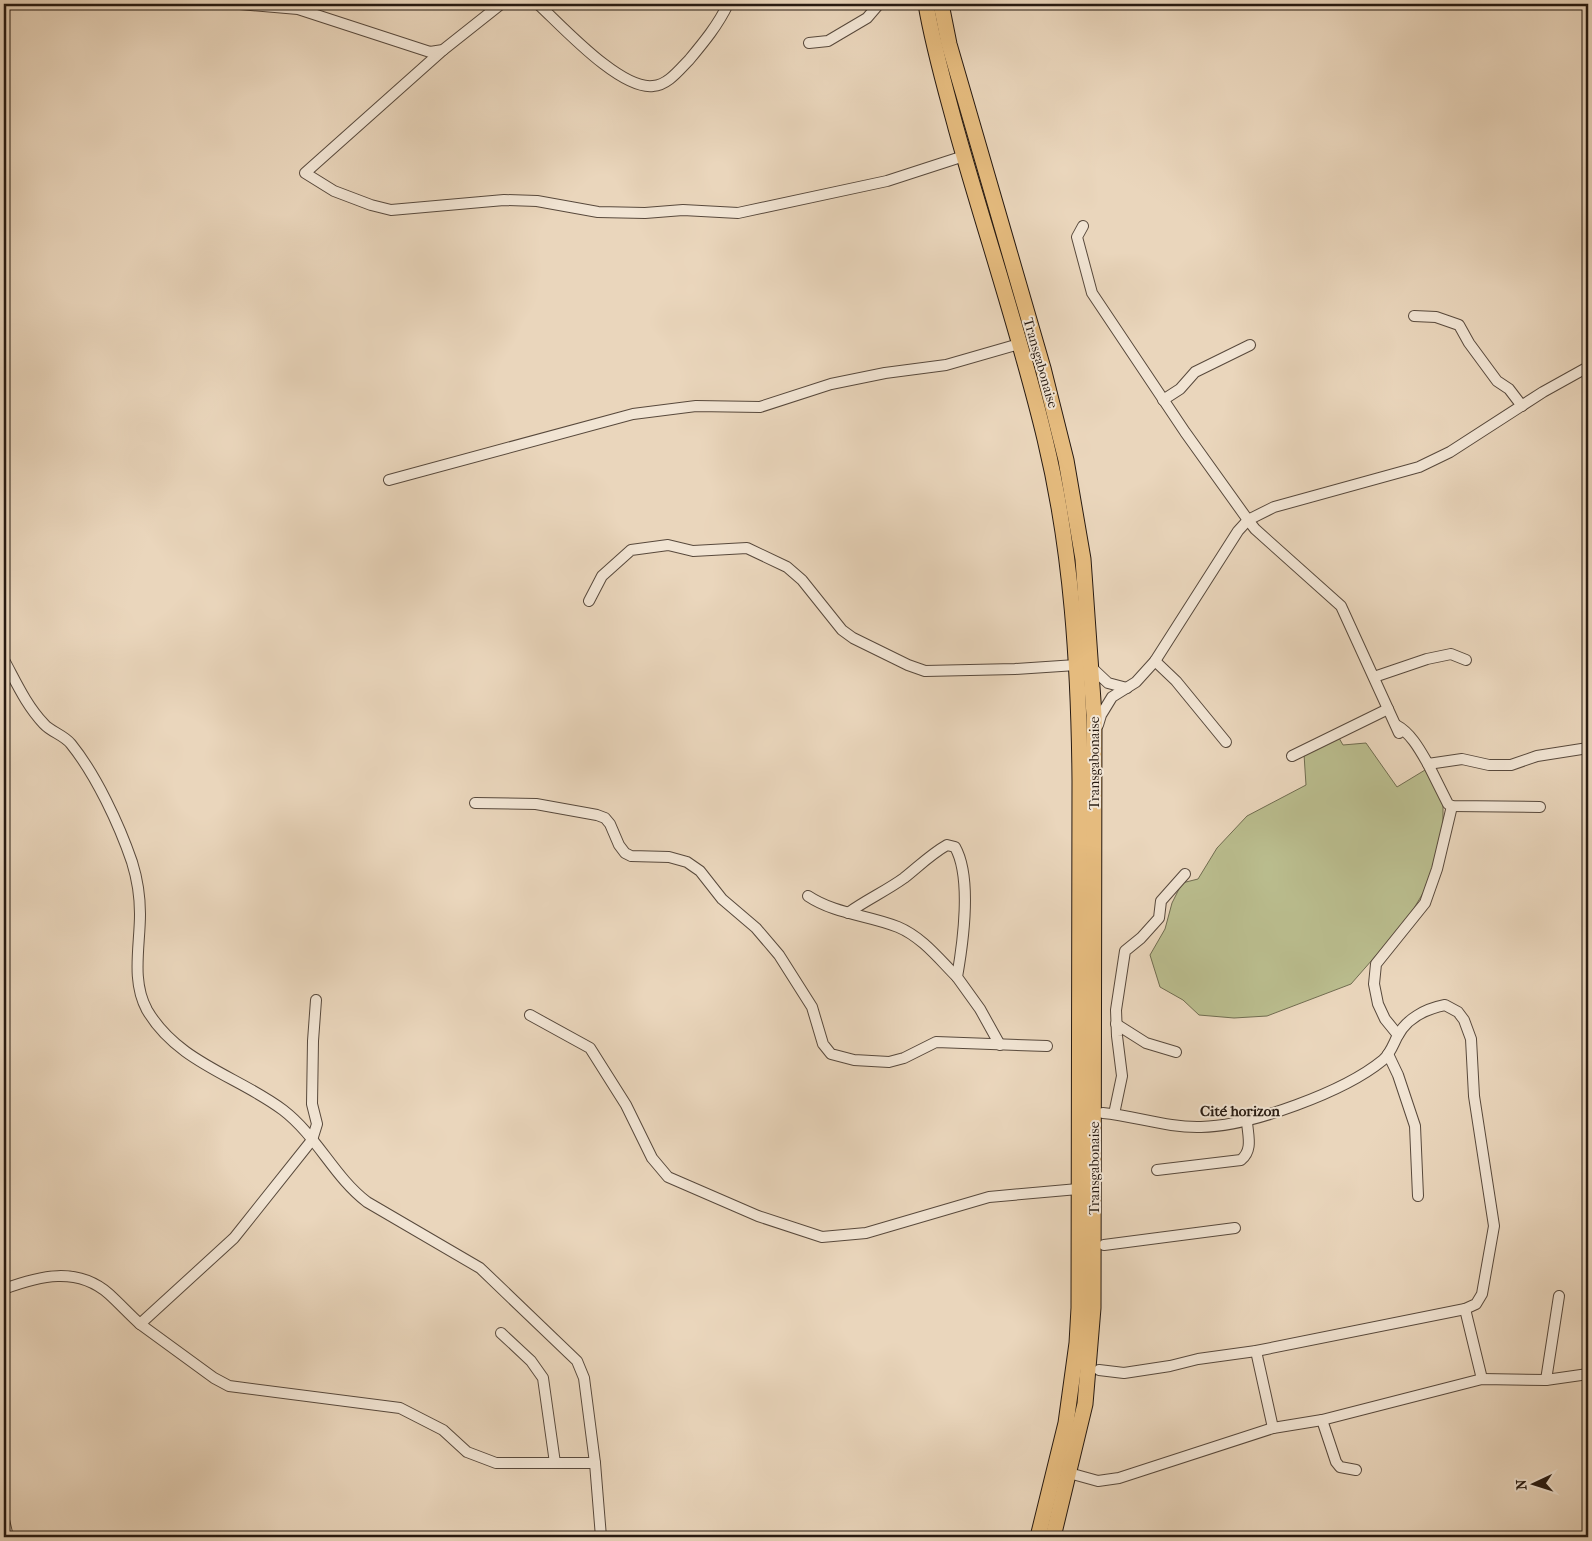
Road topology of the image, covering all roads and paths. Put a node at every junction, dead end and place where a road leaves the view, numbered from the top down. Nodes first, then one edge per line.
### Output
1 (240, 4) edge
2 (501, 4) edge
3 (538, 4) edge
4 (728, 4) edge
5 (879, 4) edge
6 (926, 4) edge
7 (941, 4) edge
8 (809, 43) dead end
9 (443, 50) junction
10 (964, 156) junction
11 (1083, 226) dead end
12 (1414, 316) dead end
13 (1019, 344) junction
14 (1250, 344) dead end
15 (1588, 367) edge
16 (1163, 400) junction
17 (1522, 406) junction
18 (389, 480) dead end
19 (1248, 520) junction
20 (589, 601) dead end
21 (4, 660) edge
22 (1466, 660) dead end
23 (1155, 661) junction
24 (1076, 665) junction
25 (1091, 667) junction
26 (1374, 677) junction
27 (1128, 688) junction
28 (1388, 709) junction
29 (1094, 738) junction
30 (1226, 742) dead end
31 (1588, 748) edge
32 (1292, 756) dead end
33 (1428, 764) junction
34 (475, 803) dead end
35 (1452, 806) junction
36 (1540, 806) dead end
37 (1185, 874) dead end
38 (808, 896) dead end
39 (848, 913) junction
40 (956, 976) junction
41 (316, 1000) dead end
42 (530, 1014) dead end
43 (1116, 1024) junction
44 (1398, 1035) junction
45 (1000, 1045) junction
46 (1047, 1046) dead end
47 (1176, 1052) dead end
48 (1388, 1054) junction
49 (1588, 1110) edge
50 (1103, 1113) dead end
51 (1114, 1114) junction
52 (1246, 1122) junction
53 (312, 1140) junction
54 (1157, 1170) dead end
55 (1588, 1182) edge
56 (1078, 1189) junction
57 (1418, 1196) dead end
58 (1235, 1228) dead end
59 (1104, 1245) dead end
60 (4, 1289) edge
61 (1559, 1296) dead end
62 (1465, 1309) junction
63 (140, 1324) junction
64 (501, 1333) dead end
65 (1256, 1351) junction
66 (1099, 1370) dead end
67 (1588, 1374) edge
68 (1482, 1379) junction
69 (1546, 1380) junction
70 (1322, 1420) junction
71 (1273, 1428) junction
72 (555, 1463) junction
73 (595, 1463) junction
74 (1356, 1470) dead end
75 (1069, 1473) junction
76 (4, 1520) edge
77 (8, 1537) edge
78 (601, 1537) edge
79 (1038, 1537) edge
80 (1053, 1537) edge

1 - 9 street
2 - 9 street
3 - 4 street
5 - 8 street
6 - 10 highway, Transgabonaise
7 - 25 highway, Transgabonaise
9 - 10 street
10 - 13 highway, Transgabonaise
11 - 16 street
12 - 17 street
13 - 18 street
13 - 24 highway, Transgabonaise
14 - 16 street
15 - 17 street
16 - 19 street
17 - 19 street
19 - 23 street
19 - 26 street
20 - 24 street
21 - 53 street
22 - 26 street
23 - 27 street
23 - 30 street
24 - 56 highway, Transgabonaise
25 - 27 street
25 - 29 highway, Transgabonaise
26 - 28 street
27 - 29 street
28 - 32 street
28 - 33 street
29 - 75 highway, Transgabonaise
31 - 33 street
33 - 35 street
34 - 45 street
35 - 36 street
35 - 44 street
37 - 43 street
38 - 39 street
39 - 40 street
39 - 40 street
40 - 45 street
41 - 53 street
42 - 56 street
43 - 47 street
43 - 51 street
44 - 48 street
44 - 62 street
45 - 46 street
48 - 52 street
48 - 57 street
49 - 55 street
50 - 51 street
51 - 52 street
52 - 54 street
53 - 63 street
53 - 73 street
56 - 79 highway, Transgabonaise
58 - 59 street
60 - 63 street
61 - 69 street
62 - 65 street
62 - 68 street
63 - 72 street
64 - 72 street
65 - 66 street
65 - 71 street
67 - 69 street
68 - 69 street
68 - 70 street
70 - 71 street
70 - 74 street
71 - 75 street
72 - 73 street
73 - 78 street
75 - 80 highway, Transgabonaise
76 - 77 street

